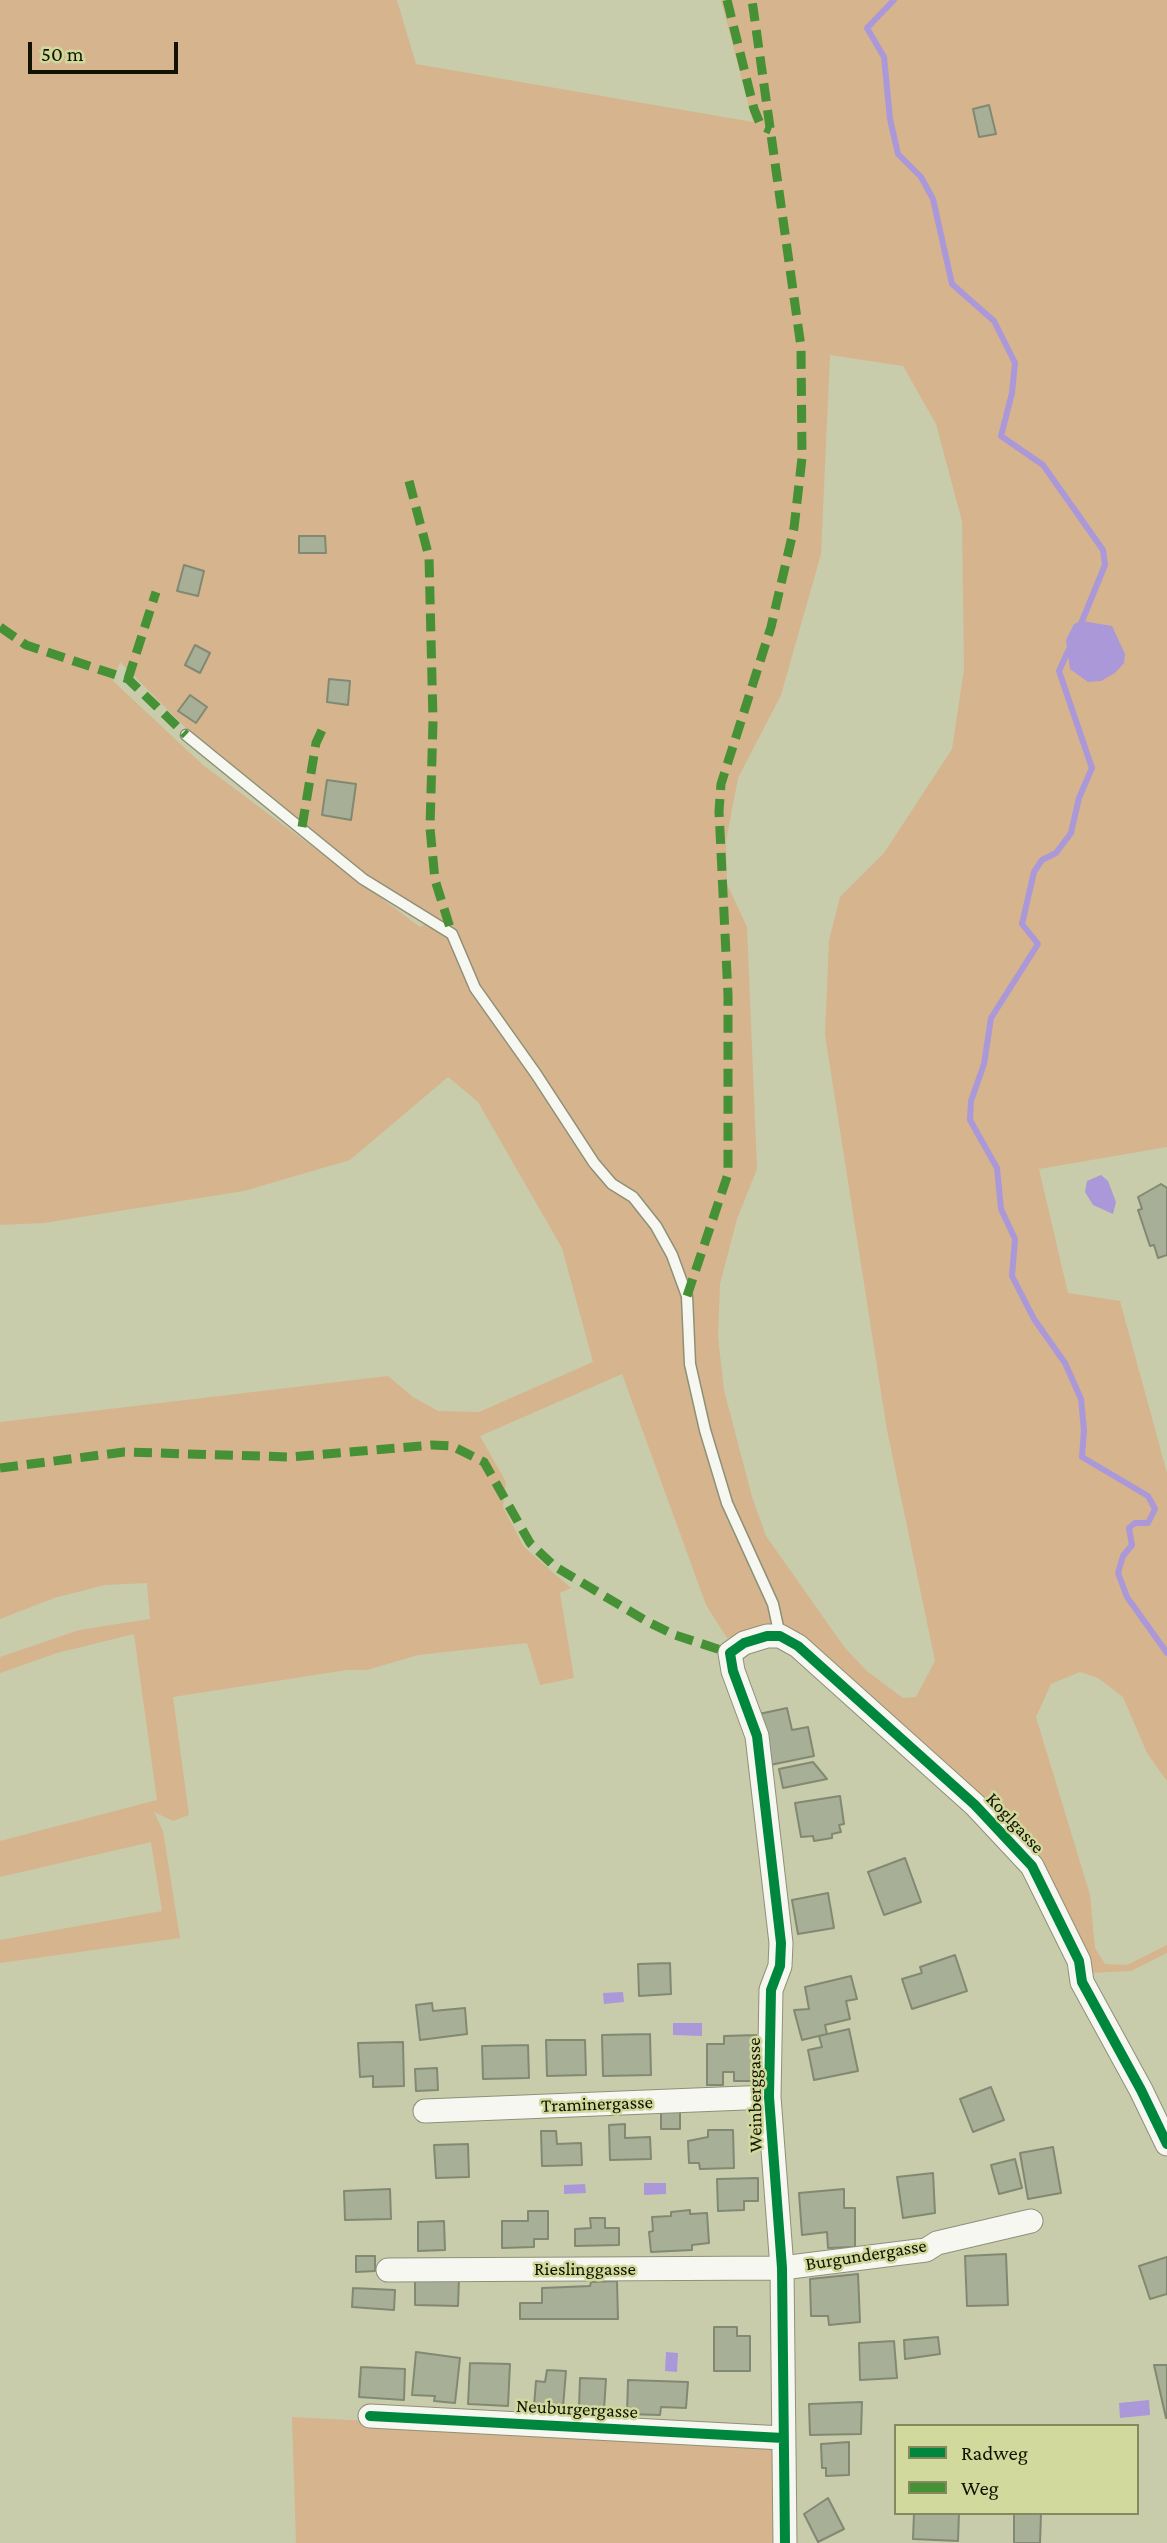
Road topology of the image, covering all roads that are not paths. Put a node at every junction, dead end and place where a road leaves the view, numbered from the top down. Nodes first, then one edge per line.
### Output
1 (186, 735) dead end
2 (780, 1636) junction
3 (769, 2097) junction
4 (425, 2111) dead end
5 (1167, 2144) edge
6 (1031, 2221) dead end
7 (782, 2267) junction
8 (388, 2270) dead end
9 (370, 2416) dead end
10 (783, 2438) junction
11 (785, 2543) edge

1 - 2 lane
2 - 3 street, Weinberggasse
2 - 5 street, Koglgasse
3 - 4 street, Traminergasse
3 - 7 street, Weinberggasse
6 - 7 street, Burgundergasse
7 - 8 street, Rieslinggasse
7 - 10 street, Weinberggasse
9 - 10 street, Neuburgergasse
10 - 11 street, Weinberggasse

